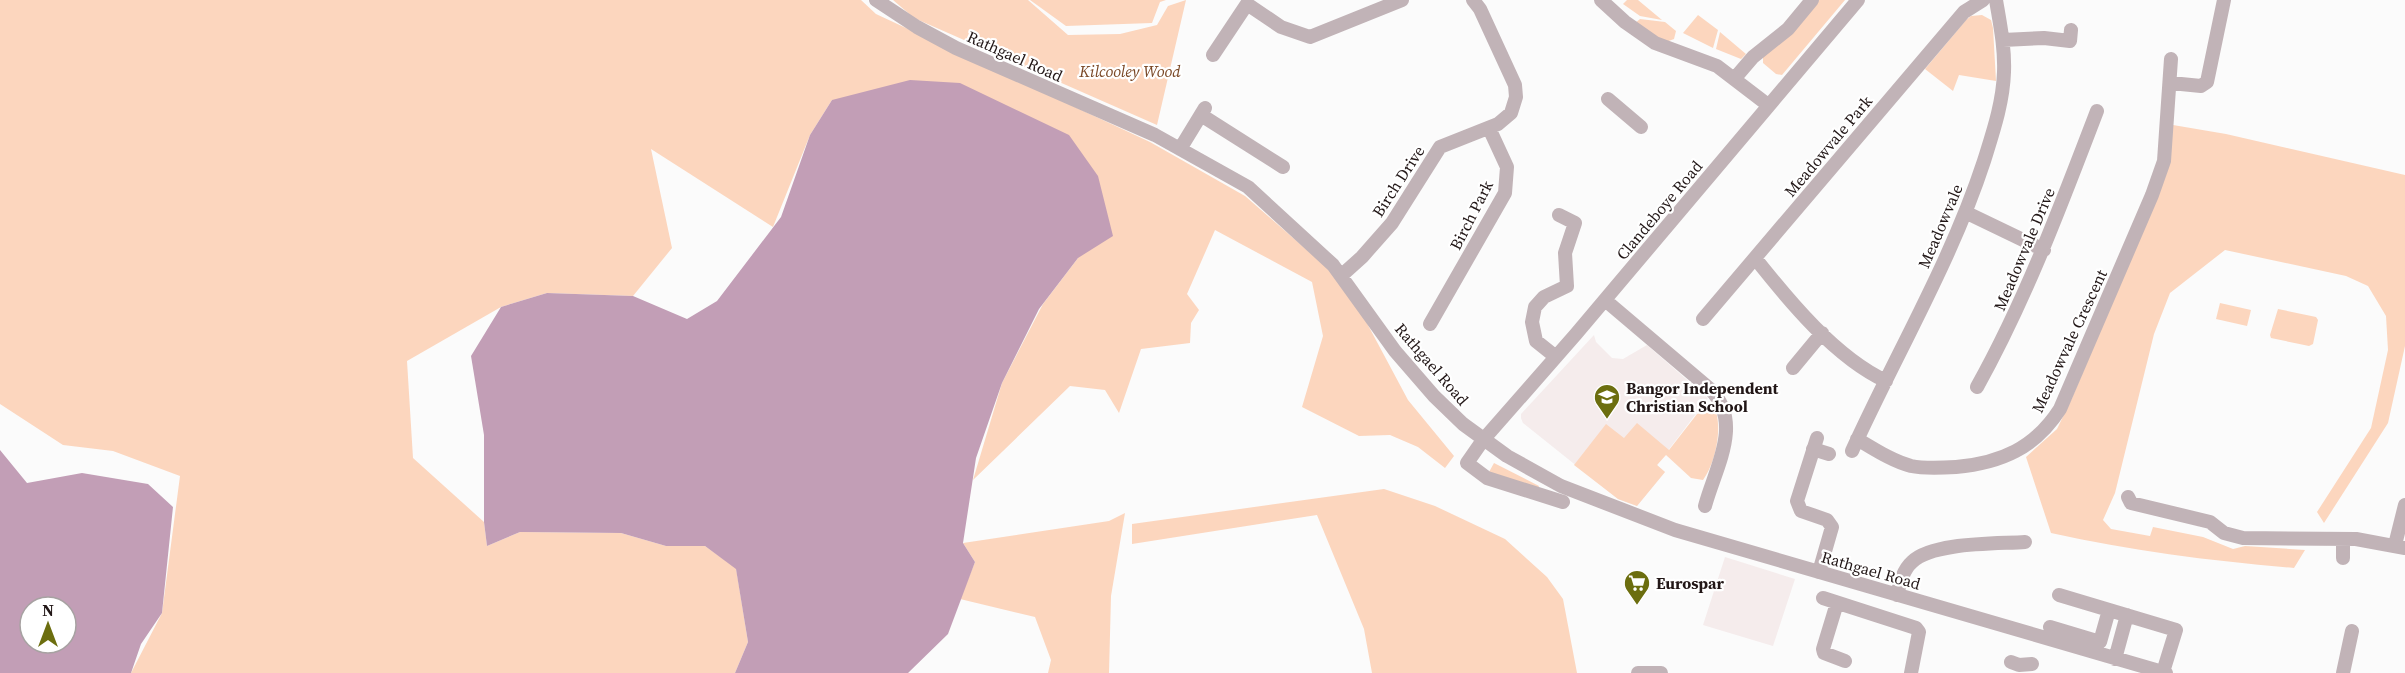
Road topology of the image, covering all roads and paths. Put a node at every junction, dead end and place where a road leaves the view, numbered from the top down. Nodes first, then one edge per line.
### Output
1 (876, 0) edge
2 (1402, 0) edge
3 (1473, 0) edge
4 (1601, 0) edge
5 (1812, 0) edge
6 (1858, 0) edge
7 (1983, 0) edge
8 (1996, 0) edge
9 (2224, 0) edge
10 (2072, 30) dead end
11 (2003, 40) junction
12 (1213, 55) dead end
13 (2167, 65) dead end
14 (1735, 78) junction
15 (2171, 83) junction
16 (1608, 99) dead end
17 (1768, 105) junction
18 (2091, 116) dead end
19 (1641, 127) dead end
20 (1490, 128) junction
21 (1180, 149) junction
22 (1283, 168) dead end
23 (1967, 213) junction
24 (1559, 214) dead end
25 (2044, 250) junction
26 (1755, 258) junction
27 (1342, 275) junction
28 (1605, 300) junction
29 (1438, 319) dead end
30 (1703, 319) dead end
31 (1822, 333) junction
32 (1556, 357) junction
33 (1793, 368) dead end
34 (1886, 381) junction
35 (1977, 387) dead end
36 (1483, 440) junction
37 (1855, 445) joint
38 (1829, 454) dead end
39 (2128, 497) dead end
40 (1563, 502) dead end
41 (2405, 505) edge
42 (1706, 506) dead end
43 (2343, 539) junction
44 (2025, 542) dead end
45 (2400, 547) edge
46 (2343, 558) dead end
47 (1819, 572) junction
48 (1897, 595) junction
49 (2059, 595) dead end
50 (1823, 598) dead end
51 (1837, 603) junction
52 (2109, 610) junction
53 (2127, 615) junction
54 (2050, 627) dead end
55 (2354, 638) dead end
56 (1845, 661) dead end
57 (2121, 664) edge
58 (1638, 673) edge
59 (1661, 673) edge
60 (1911, 673) edge
61 (2165, 673) edge
62 (2343, 673) edge

1 - 21 street, Rathgael Road
2 - 12 street
3 - 20 street, Birch Drive
4 - 14 street
5 - 14 street
6 - 17 street, Clandeboye Road
7 - 26 street, Meadowvale Park
8 - 11 street, Meadowvale
9 - 15 street
10 - 11 street
11 - 23 street, Meadowvale
13 - 15 street, Meadowvale Crescent
14 - 17 street
15 - 37 street, Meadowvale Crescent
16 - 19 street
17 - 28 street, Clandeboye Road
18 - 25 street, Meadowvale Drive
20 - 27 street, Birch Drive
20 - 29 street, Birch Park
21 - 22 street
21 - 27 street, Rathgael Road
23 - 25 street
23 - 34 street, Meadowvale
24 - 32 street
25 - 35 street, Meadowvale Drive
26 - 30 street, Meadowvale Park
26 - 31 street
27 - 36 street, Rathgael Road
28 - 32 street, Clandeboye Road
28 - 42 street
31 - 33 street
31 - 34 street
32 - 36 street, Clandeboye Road
34 - 37 street, Meadowvale
36 - 40 street, Clandeboye Road
36 - 47 street, Rathgael Road
38 - 47 street
39 - 43 street
41 - 45 street
43 - 45 street
43 - 46 street
44 - 48 street
47 - 48 street, Rathgael Road
48 - 57 street, Rathgael Road
49 - 52 street
50 - 51 street
51 - 56 street
51 - 60 street
52 - 53 street
52 - 54 street
53 - 57 street
53 - 61 street
55 - 62 street
57 - 61 street, Rathgael Road
58 - 59 street

